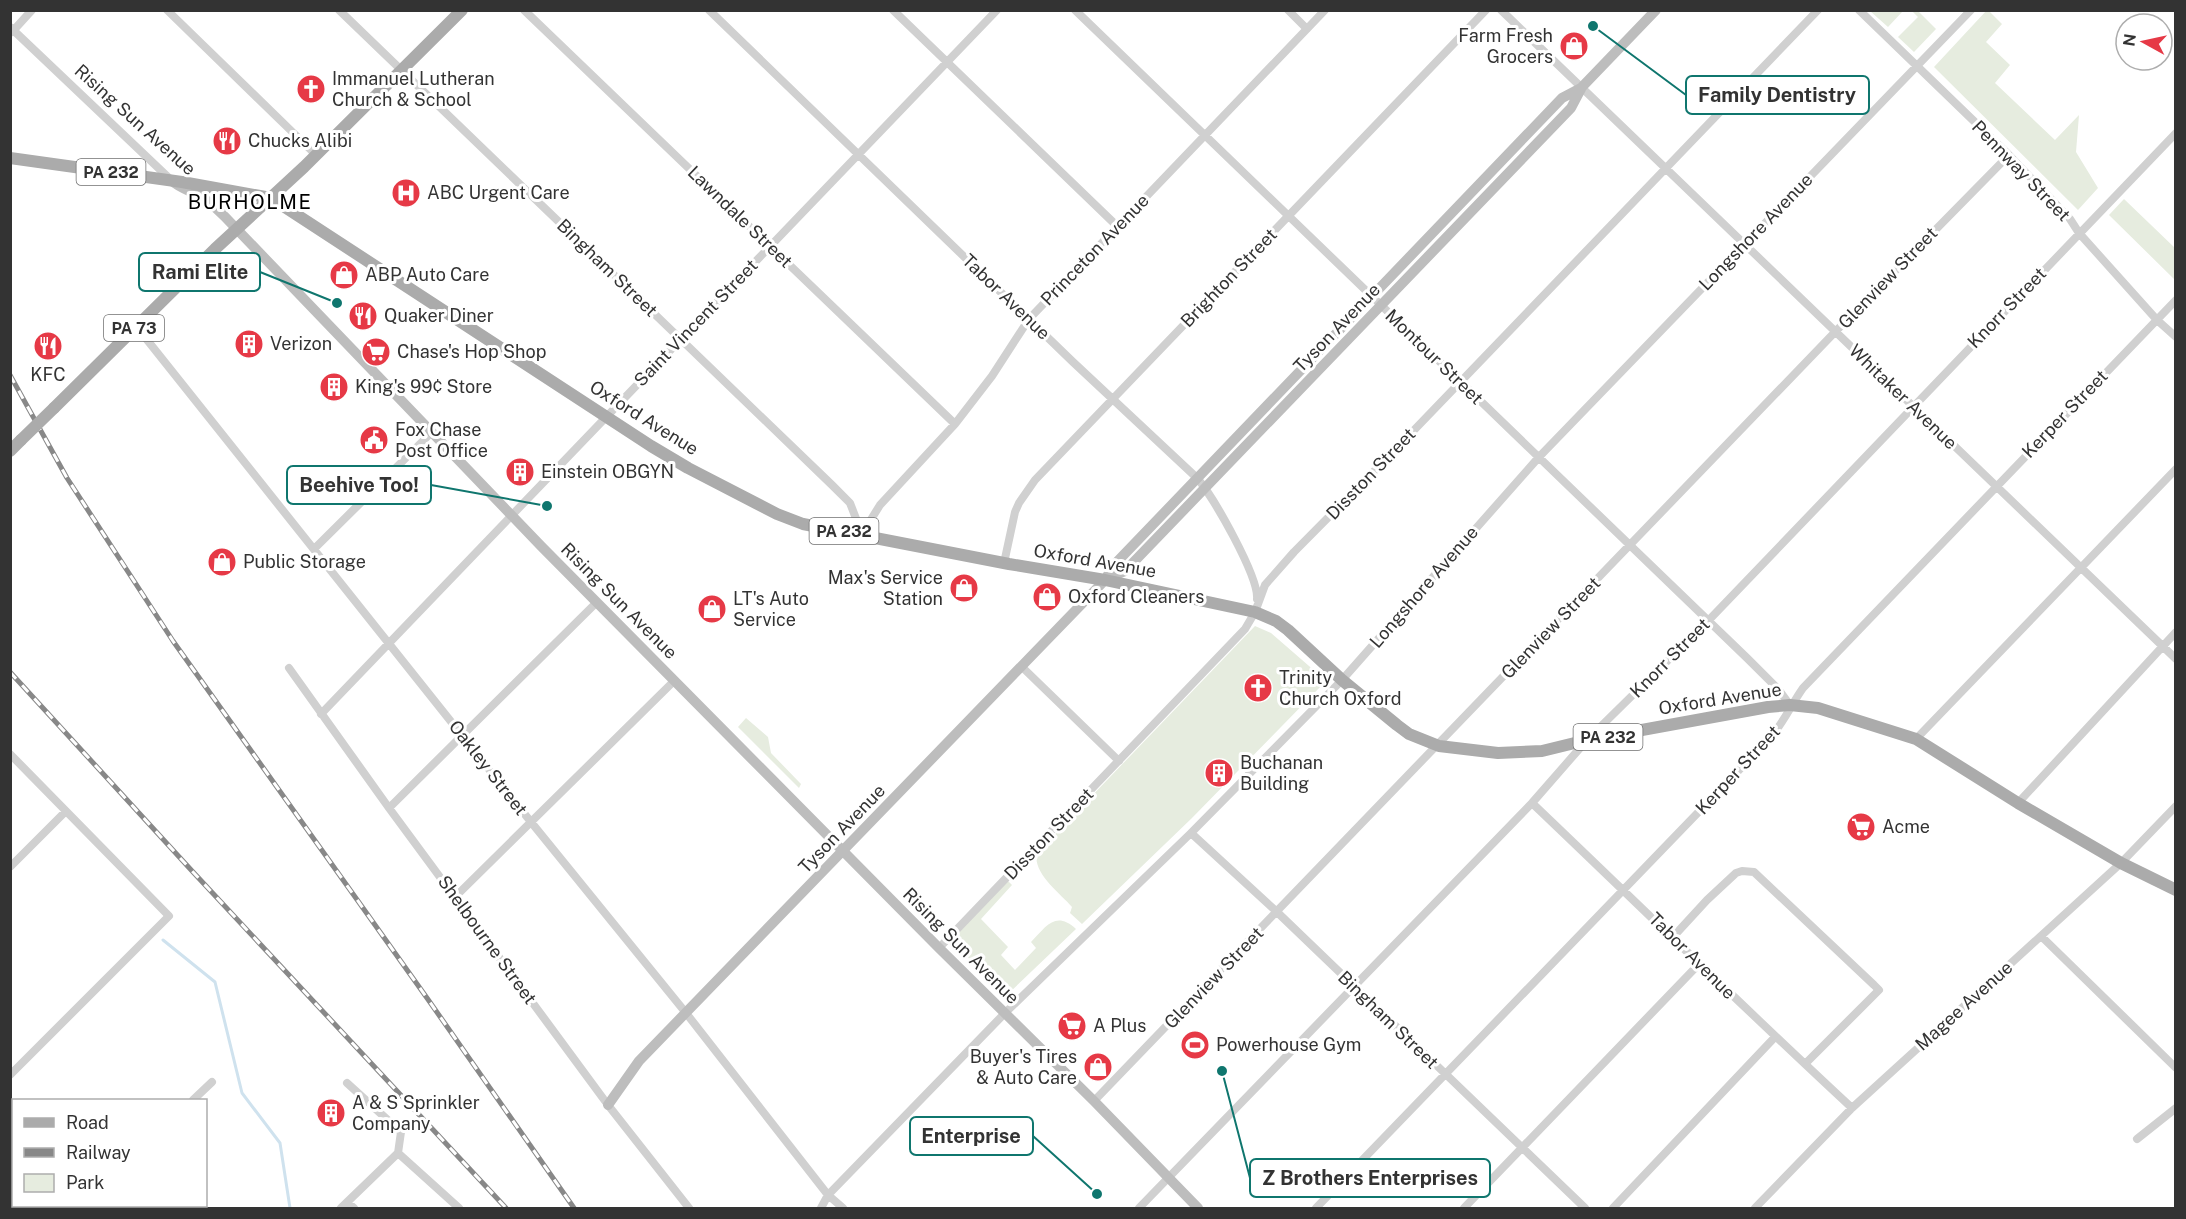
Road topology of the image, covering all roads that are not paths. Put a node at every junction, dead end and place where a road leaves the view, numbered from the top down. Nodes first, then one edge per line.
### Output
1 (32, 10) edge
2 (167, 10) edge
3 (339, 10) edge
4 (462, 10) edge
5 (524, 10) edge
6 (709, 10) edge
7 (893, 10) edge
8 (997, 10) edge
9 (1075, 10) edge
10 (1288, 10) edge
11 (1325, 10) edge
12 (1486, 10) edge
13 (1501, 10) edge
14 (1656, 10) edge
15 (1818, 10) edge
16 (1859, 10) edge
17 (1971, 10) edge
18 (1307, 29) junction
19 (12, 30) edge
20 (947, 63) junction
21 (1917, 67) junction
22 (401, 71) junction
23 (1581, 87) junction
24 (2175, 133) edge
25 (1204, 135) junction
26 (859, 154) junction
27 (316, 155) junction
28 (2009, 155) junction
29 (10, 158) edge
30 (1665, 168) junction
31 (172, 181) junction
32 (1473, 192) junction
33 (271, 198) junction
34 (1483, 200) junction
35 (1289, 217) junction
36 (1117, 226) junction
37 (237, 229) junction
38 (2079, 233) junction
39 (1744, 244) junction
40 (771, 246) junction
41 (1372, 297) junction
42 (2175, 300) edge
43 (1382, 306) junction
44 (1029, 319) junction
45 (2157, 320) junction
46 (136, 326) junction
47 (1835, 332) junction
48 (2175, 337) edge
49 (681, 340) junction
50 (1460, 381) junction
51 (1284, 387) junction
52 (1293, 396) junction
53 (1112, 398) junction
54 (1913, 407) junction
55 (607, 416) junction
56 (955, 424) junction
57 (432, 432) junction
58 (10, 451) edge
59 (1539, 457) junction
60 (2175, 469) edge
61 (1197, 478) junction
62 (1995, 486) junction
63 (1206, 488) junction
64 (511, 515) junction
65 (862, 534) junction
66 (1630, 546) junction
67 (314, 549) junction
68 (1004, 563) junction
69 (2080, 568) junction
70 (1105, 580) junction
71 (597, 602) junction
72 (1255, 612) junction
73 (1708, 621) junction
74 (2175, 632) edge
75 (387, 644) junction
76 (2162, 646) junction
77 (2175, 659) edge
78 (1021, 666) junction
79 (289, 668) dead end
80 (1342, 680) junction
81 (674, 681) junction
82 (1790, 705) junction
83 (321, 714) junction
84 (463, 736) junction
85 (1916, 739) junction
86 (1587, 740) junction
87 (1438, 746) junction
88 (10, 754) edge
89 (1119, 761) junction
90 (2018, 802) junction
91 (1532, 803) junction
92 (2175, 806) edge
93 (389, 808) junction
94 (66, 811) junction
95 (531, 822) junction
96 (1191, 833) junction
97 (843, 851) junction
98 (2121, 863) junction
99 (10, 867) edge
100 (1624, 890) junction
101 (2175, 890) edge
102 (455, 897) junction
103 (1277, 912) junction
104 (2041, 936) junction
105 (1673, 937) junction
106 (939, 948) junction
107 (1699, 964) junction
108 (1353, 986) junction
109 (686, 1013) junction
110 (1005, 1013) junction
111 (1775, 1037) junction
112 (1805, 1064) junction
113 (2175, 1068) edge
114 (10, 1075) edge
115 (1445, 1076) junction
116 (212, 1082) dead end
117 (347, 1083) dead end
118 (195, 1099) edge
119 (1094, 1101) junction
120 (608, 1105) junction
121 (1852, 1108) junction
122 (2175, 1108) edge
123 (2137, 1139) dead end
124 (1522, 1149) junction
125 (398, 1153) junction
126 (1168, 1179) junction
127 (828, 1195) junction
128 (347, 1202) junction
129 (341, 1209) edge
130 (354, 1209) edge
131 (459, 1209) edge
132 (689, 1209) edge
133 (820, 1209) edge
134 (843, 1209) edge
135 (1139, 1209) edge
136 (1198, 1209) edge
137 (1316, 1209) edge
138 (1464, 1209) edge
139 (1585, 1209) edge
140 (1612, 1209) edge
141 (1755, 1209) edge

1 - 19 street
2 - 27 street
3 - 22 street, Bingham Street
4 - 22 main road, PA 73
5 - 40 street, Lawndale Street
6 - 26 street, Tabor Avenue
7 - 20 street
8 - 20 street, Saint Vincent Street
9 - 25 street, Montour Street
10 - 18 street
11 - 18 street, Princeton Avenue
12 - 35 street, Brighton Street
13 - 23 street, Whitaker Avenue
14 - 23 street, Tyson Avenue
15 - 30 street, Disston Street
16 - 21 street, Pennway Street
17 - 21 street, Longshore Avenue
18 - 25 street, Princeton Avenue
19 - 31 street, Rising Sun Avenue
20 - 26 street, Saint Vincent Street
20 - 36 street
21 - 28 street, Pennway Street
21 - 39 street, Longshore Avenue
22 - 27 main road, PA 73
22 - 49 street, Bingham Street
23 - 30 street, Whitaker Avenue
23 - 32 street, Tyson Avenue
23 - 34 street, Tyson Avenue
24 - 38 street, Knorr Street
25 - 35 street, Montour Street
25 - 36 street, Princeton Avenue
26 - 40 street, Saint Vincent Street
26 - 44 street, Tabor Avenue
27 - 33 main road, PA 73
28 - 38 street, Pennway Street
28 - 47 street, Glenview Street
29 - 31 main road, Oxford Avenue / PA 232
30 - 39 street, Whitaker Avenue
30 - 50 street, Disston Street
31 - 33 main road, Oxford Avenue / PA 232
31 - 37 street, Rising Sun Avenue
32 - 34 street
32 - 41 street, Tyson Avenue
33 - 37 main road, PA 73
33 - 55 main road, Oxford Avenue / PA 232
34 - 43 street, Tyson Avenue
35 - 41 street, Montour Street
35 - 53 street, Brighton Street
36 - 44 street, Princeton Avenue
37 - 46 main road, PA 73
37 - 57 street, Rising Sun Avenue
38 - 45 street, Pennway Street
38 - 54 street, Knorr Street
39 - 47 street, Whitaker Avenue
39 - 59 street, Longshore Avenue
40 - 49 street, Saint Vincent Street
40 - 56 street, Lawndale Street
41 - 43 street, Montour Street
41 - 51 street, Tyson Avenue
42 - 45 street, Kerper Street
43 - 50 street, Montour Street
43 - 52 street, Tyson Avenue
44 - 53 street, Tabor Avenue
44 - 56 street, Princeton Avenue
45 - 48 street, Pennway Street
45 - 62 street, Kerper Street
46 - 58 main road, PA 73, bridge
46 - 67 street, Oakley Street
47 - 54 street, Whitaker Avenue
47 - 66 street, Glenview Street
49 - 55 street, Saint Vincent Street
49 - 65 street, Bingham Street
50 - 59 street, Montour Street
50 - 72 street, Disston Street
51 - 52 street
51 - 61 street, Tyson Avenue
52 - 63 street, Tyson Avenue
53 - 61 street, Tabor Avenue
53 - 68 street, Brighton Street
54 - 62 street, Whitaker Avenue
54 - 73 street, Knorr Street
55 - 64 street, Saint Vincent Street
55 - 65 main road, Oxford Avenue / PA 232
56 - 65 street, Princeton Avenue
57 - 64 street, Rising Sun Avenue
57 - 67 street
59 - 66 street, Montour Street
59 - 80 street, Longshore Avenue
60 - 69 street
61 - 63 street, Tabor Avenue
61 - 70 street, Tyson Avenue
62 - 69 street, Whitaker Avenue
62 - 82 street, Kerper Street
63 - 70 street, Tyson Avenue
63 - 72 street, Tabor Avenue
64 - 71 street, Rising Sun Avenue
64 - 75 street, Saint Vincent Street
65 - 68 main road, Oxford Avenue / PA 232
66 - 73 street, Montour Street
66 - 87 street, Glenview Street
67 - 75 street, Oakley Street
68 - 70 main road, Oxford Avenue / PA 232
69 - 76 street, Whitaker Avenue
69 - 85 street
70 - 72 main road, Oxford Avenue / PA 232
70 - 78 street, Tyson Avenue
71 - 81 street, Rising Sun Avenue
71 - 84 street
72 - 80 main road, Oxford Avenue / PA 232
72 - 89 street, Disston Street
73 - 82 street, Montour Street
73 - 86 street, Knorr Street
74 - 76 street
75 - 83 street, Saint Vincent Street
75 - 84 street, Oakley Street
76 - 77 street, Whitaker Avenue
76 - 90 street
78 - 89 street
78 - 97 street, Tyson Avenue
79 - 83 street, Shelbourne Street
80 - 87 main road, Oxford Avenue / PA 232
80 - 96 street, Longshore Avenue
81 - 95 street
81 - 97 street, Rising Sun Avenue
82 - 85 main road, Oxford Avenue / PA 232
82 - 86 main road, Oxford Avenue / PA 232
82 - 100 street, Kerper Street
83 - 93 street, Shelbourne Street
84 - 93 street
84 - 95 street, Oakley Street
85 - 90 main road, Oxford Avenue / PA 232
86 - 87 main road, Oxford Avenue / PA 232
86 - 91 street, Knorr Street
87 - 103 street, Glenview Street
88 - 94 street
89 - 106 street, Disston Street
90 - 98 main road, Oxford Avenue / PA 232
91 - 100 street, Tabor Avenue
91 - 108 street, Knorr Street
92 - 98 street, Magee Avenue
93 - 102 street, Shelbourne Street
94 - 99 street
94 - 114 street
95 - 102 street
95 - 109 street, Oakley Street
96 - 103 street, Bingham Street
96 - 110 street, Longshore Avenue
97 - 106 street, Rising Sun Avenue
97 - 109 street, Tyson Avenue
98 - 101 main road, Oxford Avenue / PA 232
98 - 104 street, Magee Avenue
100 - 105 street, Tabor Avenue
100 - 115 street, Kerper Street
102 - 120 street, Shelbourne Street
103 - 108 street, Bingham Street
103 - 119 street, Glenview Street
104 - 113 street
104 - 121 street, Magee Avenue
105 - 107 street, Tabor Avenue
105 - 112 street
106 - 110 street, Rising Sun Avenue
107 - 111 street, Tabor Avenue
107 - 124 street
108 - 115 street, Bingham Street
108 - 126 street, Knorr Street
109 - 120 street, Tyson Avenue
109 - 127 street, Oakley Street
110 - 119 street, Rising Sun Avenue
110 - 127 street, Longshore Avenue
111 - 112 street, Tabor Avenue
111 - 140 street
112 - 121 street, Tabor Avenue
115 - 124 street, Bingham Street
115 - 137 street, Kerper Street
116 - 118 street
117 - 125 street
119 - 126 street, Rising Sun Avenue
120 - 132 street, Shelbourne Street
121 - 141 street, Magee Avenue
122 - 123 street
124 - 138 street
124 - 139 street, Bingham Street
125 - 128 street
125 - 131 street
126 - 135 street, Knorr Street
126 - 136 street, Rising Sun Avenue
127 - 133 street, Longshore Avenue
127 - 134 street, Oakley Street
128 - 129 street
128 - 130 street

